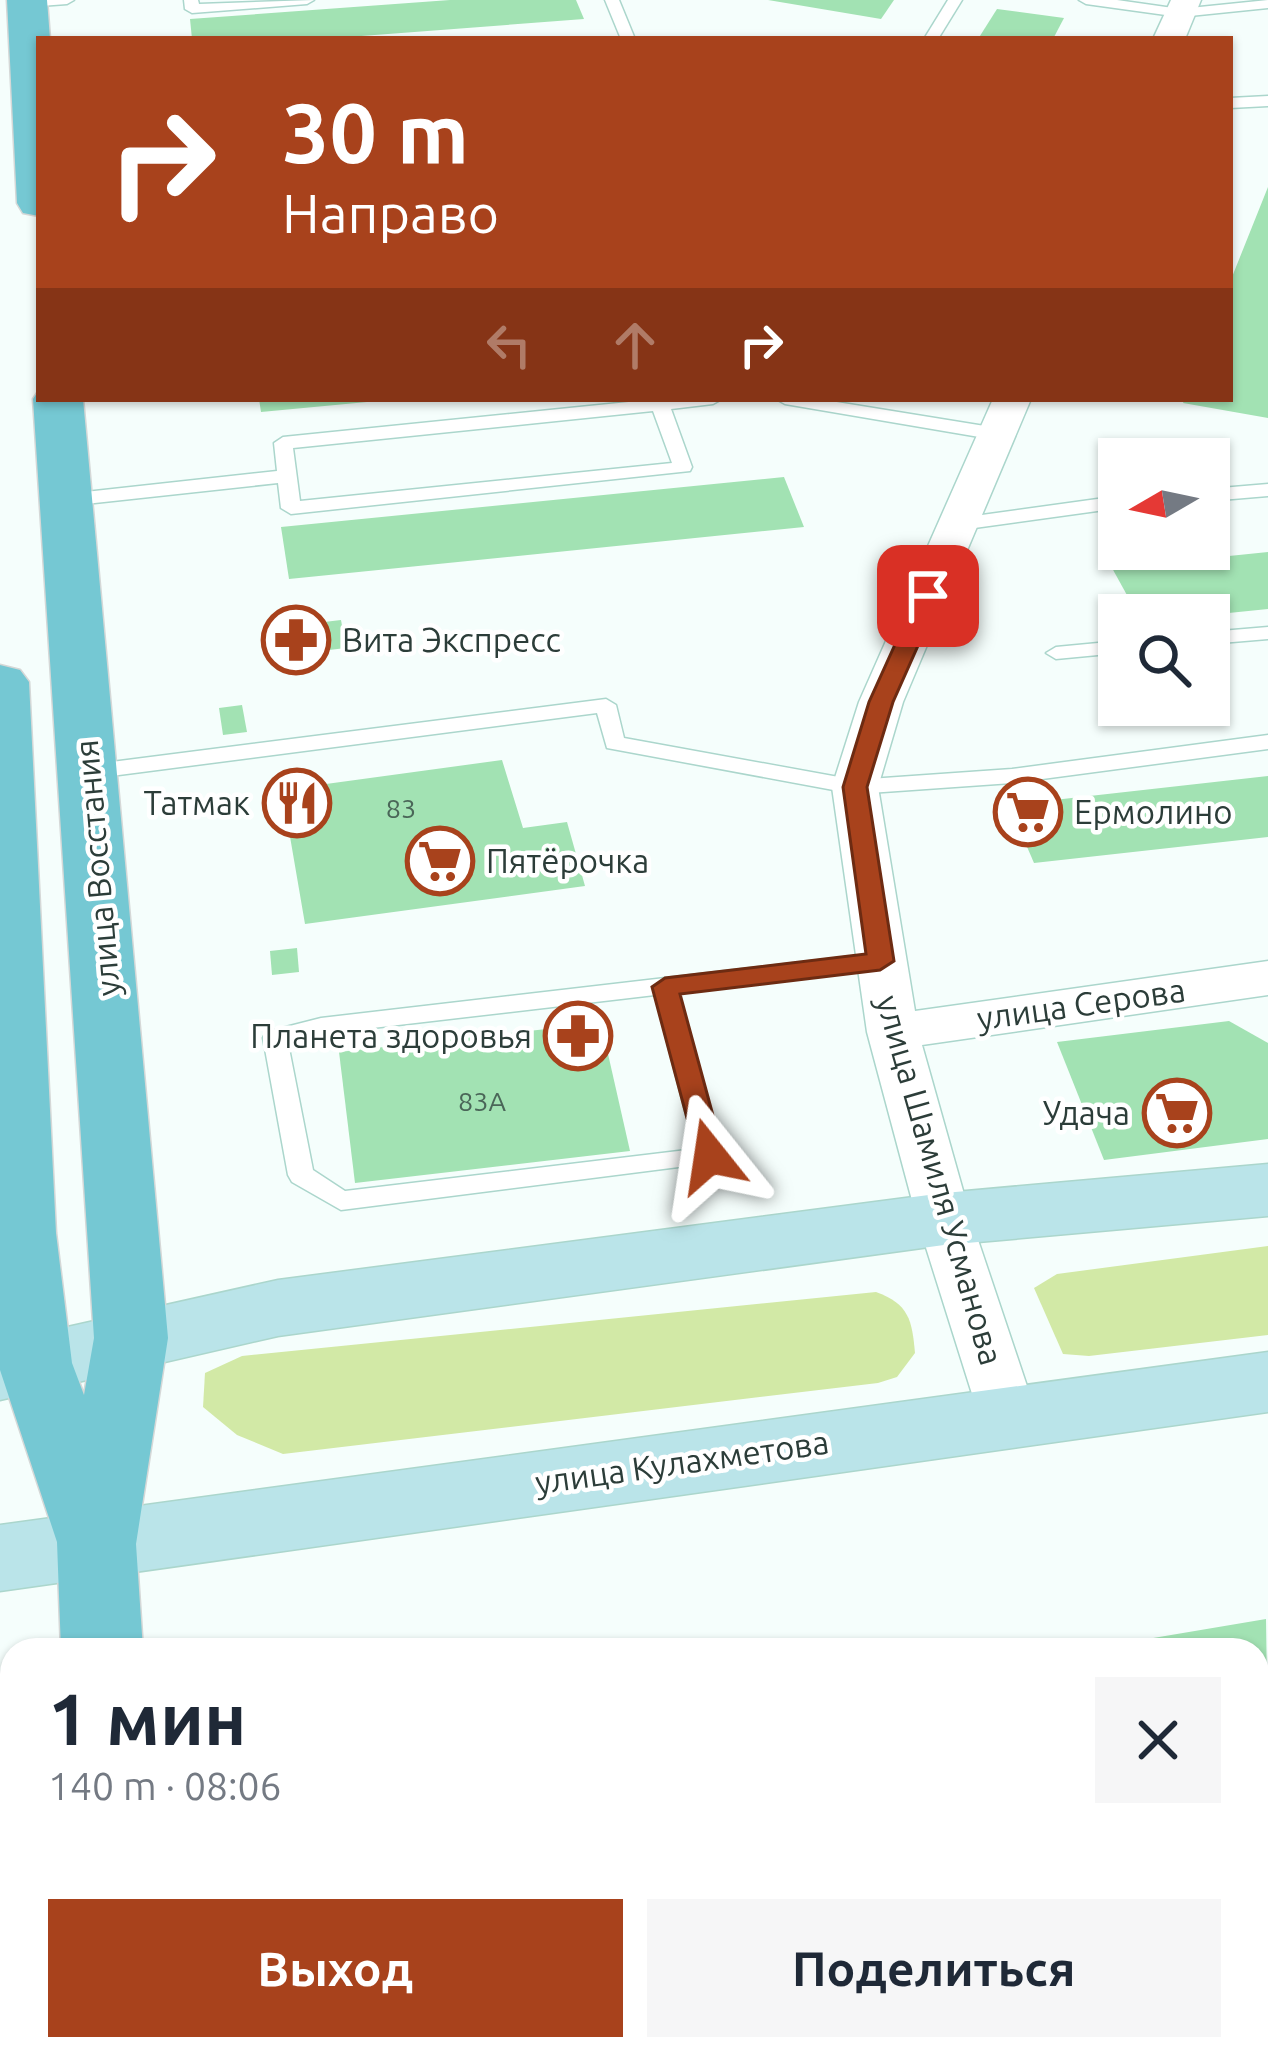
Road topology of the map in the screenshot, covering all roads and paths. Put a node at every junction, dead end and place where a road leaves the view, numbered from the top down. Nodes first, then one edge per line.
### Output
1 (191, 0) edge
2 (307, 0) edge
3 (612, 0) edge
4 (956, 0) edge
5 (1086, 0) edge
6 (1268, 4) edge
7 (30, 15) edge
8 (1178, 17) edge
9 (627, 36) edge
10 (933, 36) edge
11 (1268, 101) edge
12 (1233, 103) edge
13 (36, 140) edge
14 (58, 402) edge
15 (681, 402) edge
16 (822, 402) edge
17 (660, 404) junction
18 (1004, 417) edge
19 (287, 476) junction
20 (1268, 490) edge
21 (1230, 493) edge
22 (67, 500) junction
23 (1098, 505) edge
24 (960, 524) junction
25 (1268, 633) edge
26 (1230, 636) edge
27 (1098, 649) edge
28 (1056, 652) dead end
29 (0, 682) edge
30 (1268, 742) edge
31 (88, 772) junction
32 (855, 787) junction
33 (880, 961) junction
34 (1268, 978) edge
35 (665, 987) junction
36 (893, 1032) junction
37 (10, 1136) edge
38 (1268, 1190) edge
39 (944, 1219) junction
40 (130, 1338) junction
41 (18, 1367) edge
42 (1264, 1394) edge
43 (1008, 1416) junction
44 (96, 1544) junction
45 (0, 1558) edge
46 (101, 1638) edge

1 - 2 lane
3 - 9 lane
4 - 10 lane
5 - 8 lane
6 - 8 lane
7 - 13 main road
11 - 12 lane
14 - 22 main road, улица Восстания
15 - 17 lane
16 - 18 lane
17 - 19 lane
17 - 19 lane
18 - 24 street, улица Шамиля Усманова
19 - 22 lane
20 - 21 lane
22 - 31 main road, улица Восстания
23 - 24 lane
24 - 32 street, улица Шамиля Усманова
25 - 26 lane
27 - 28 lane
29 - 37 main road, улица Восстания
30 - 32 lane
31 - 32 lane
31 - 40 main road, улица Восстания
32 - 33 street, улица Шамиля Усманова
33 - 35 lane
33 - 36 street, улица Шамиля Усманова
34 - 36 street, улица Серова
35 - 35 lane
36 - 39 street, улица Шамиля Усманова
37 - 41 main road, улица Восстания
38 - 39 main road
39 - 40 main road
39 - 43 street, улица Шамиля Усманова
40 - 41 main road
40 - 44 main road, улица Восстания
41 - 44 main road, улица Восстания
42 - 43 main road, улица Кулахметова
43 - 44 main road, улица Кулахметова
44 - 45 main road, улица Кулахметова
44 - 46 main road, улица Восстания

